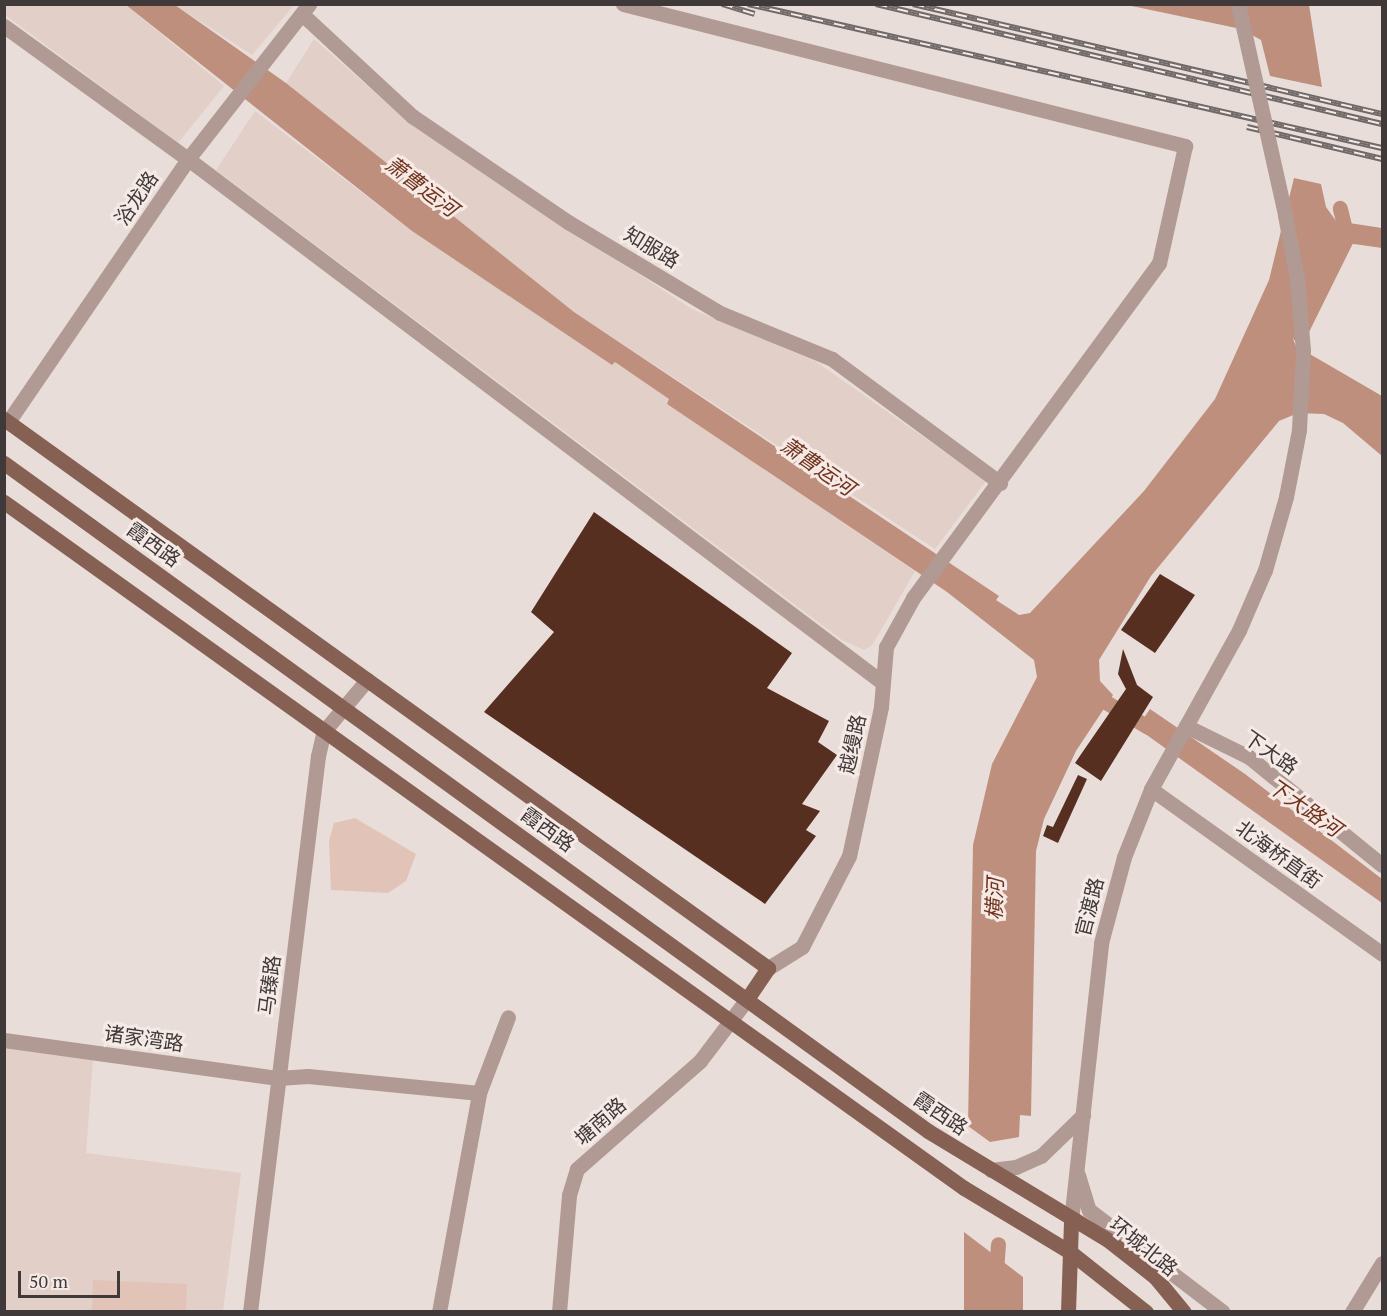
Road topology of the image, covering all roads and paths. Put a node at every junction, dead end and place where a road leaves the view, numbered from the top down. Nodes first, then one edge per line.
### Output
1 (623, 4) edge
2 (1238, 4) edge
3 (306, 10) edge
4 (4, 27) edge
5 (188, 159) junction
6 (6, 421) edge
7 (4, 463) edge
8 (1000, 483) junction
9 (4, 502) edge
10 (368, 680) junction
11 (883, 683) junction
12 (343, 705) junction
13 (1186, 726) junction
14 (324, 731) junction
15 (1151, 789) junction
16 (1383, 865) edge
17 (1383, 954) edge
18 (768, 968) junction
19 (747, 999) junction
20 (508, 1017) dead end
21 (730, 1022) junction
22 (4, 1040) edge
23 (278, 1078) junction
24 (479, 1092) junction
25 (1083, 1115) junction
26 (991, 1170) junction
27 (1077, 1171) junction
28 (1071, 1221) junction
29 (1070, 1252) junction
30 (1383, 1263) edge
31 (250, 1311) edge
32 (439, 1311) edge
33 (559, 1311) edge
34 (1068, 1311) edge
35 (1146, 1311) edge
36 (1184, 1311) edge
37 (1223, 1311) edge
38 (1352, 1311) edge

1 - 8 street, 越缦路
2 - 13 street, 官渡路, bridge
3 - 5 street, 浴龙路
3 - 8 street, 知服路
4 - 5 street
5 - 6 street, 浴龙路
5 - 11 street
6 - 10 main road
7 - 12 main road, 霞西路
8 - 11 street, 越缦路
9 - 14 main road
10 - 12 street, 马臻路
10 - 18 main road
11 - 18 street, 越缦路
12 - 14 street, 马臻路
12 - 19 main road, 霞西路
13 - 15 street, 官渡路
13 - 16 street, 下大路
14 - 21 main road
14 - 23 street, 马臻路
15 - 17 street, 北海桥直街
15 - 25 street, 官渡路
18 - 19 main road
19 - 21 street, 塘南路
19 - 26 main road, 霞西路
20 - 24 street
21 - 29 main road
21 - 33 street, 塘南路
22 - 23 street, 诸家湾路
23 - 24 street, 诸家湾路
23 - 31 street, 马臻路
24 - 32 street
25 - 26 street
25 - 27 street, 官渡路
26 - 28 main road, 霞西路
27 - 28 street, 官渡路
27 - 37 street
28 - 29 main road
28 - 36 main road, 环城北路
29 - 34 main road
29 - 35 main road
30 - 38 street

